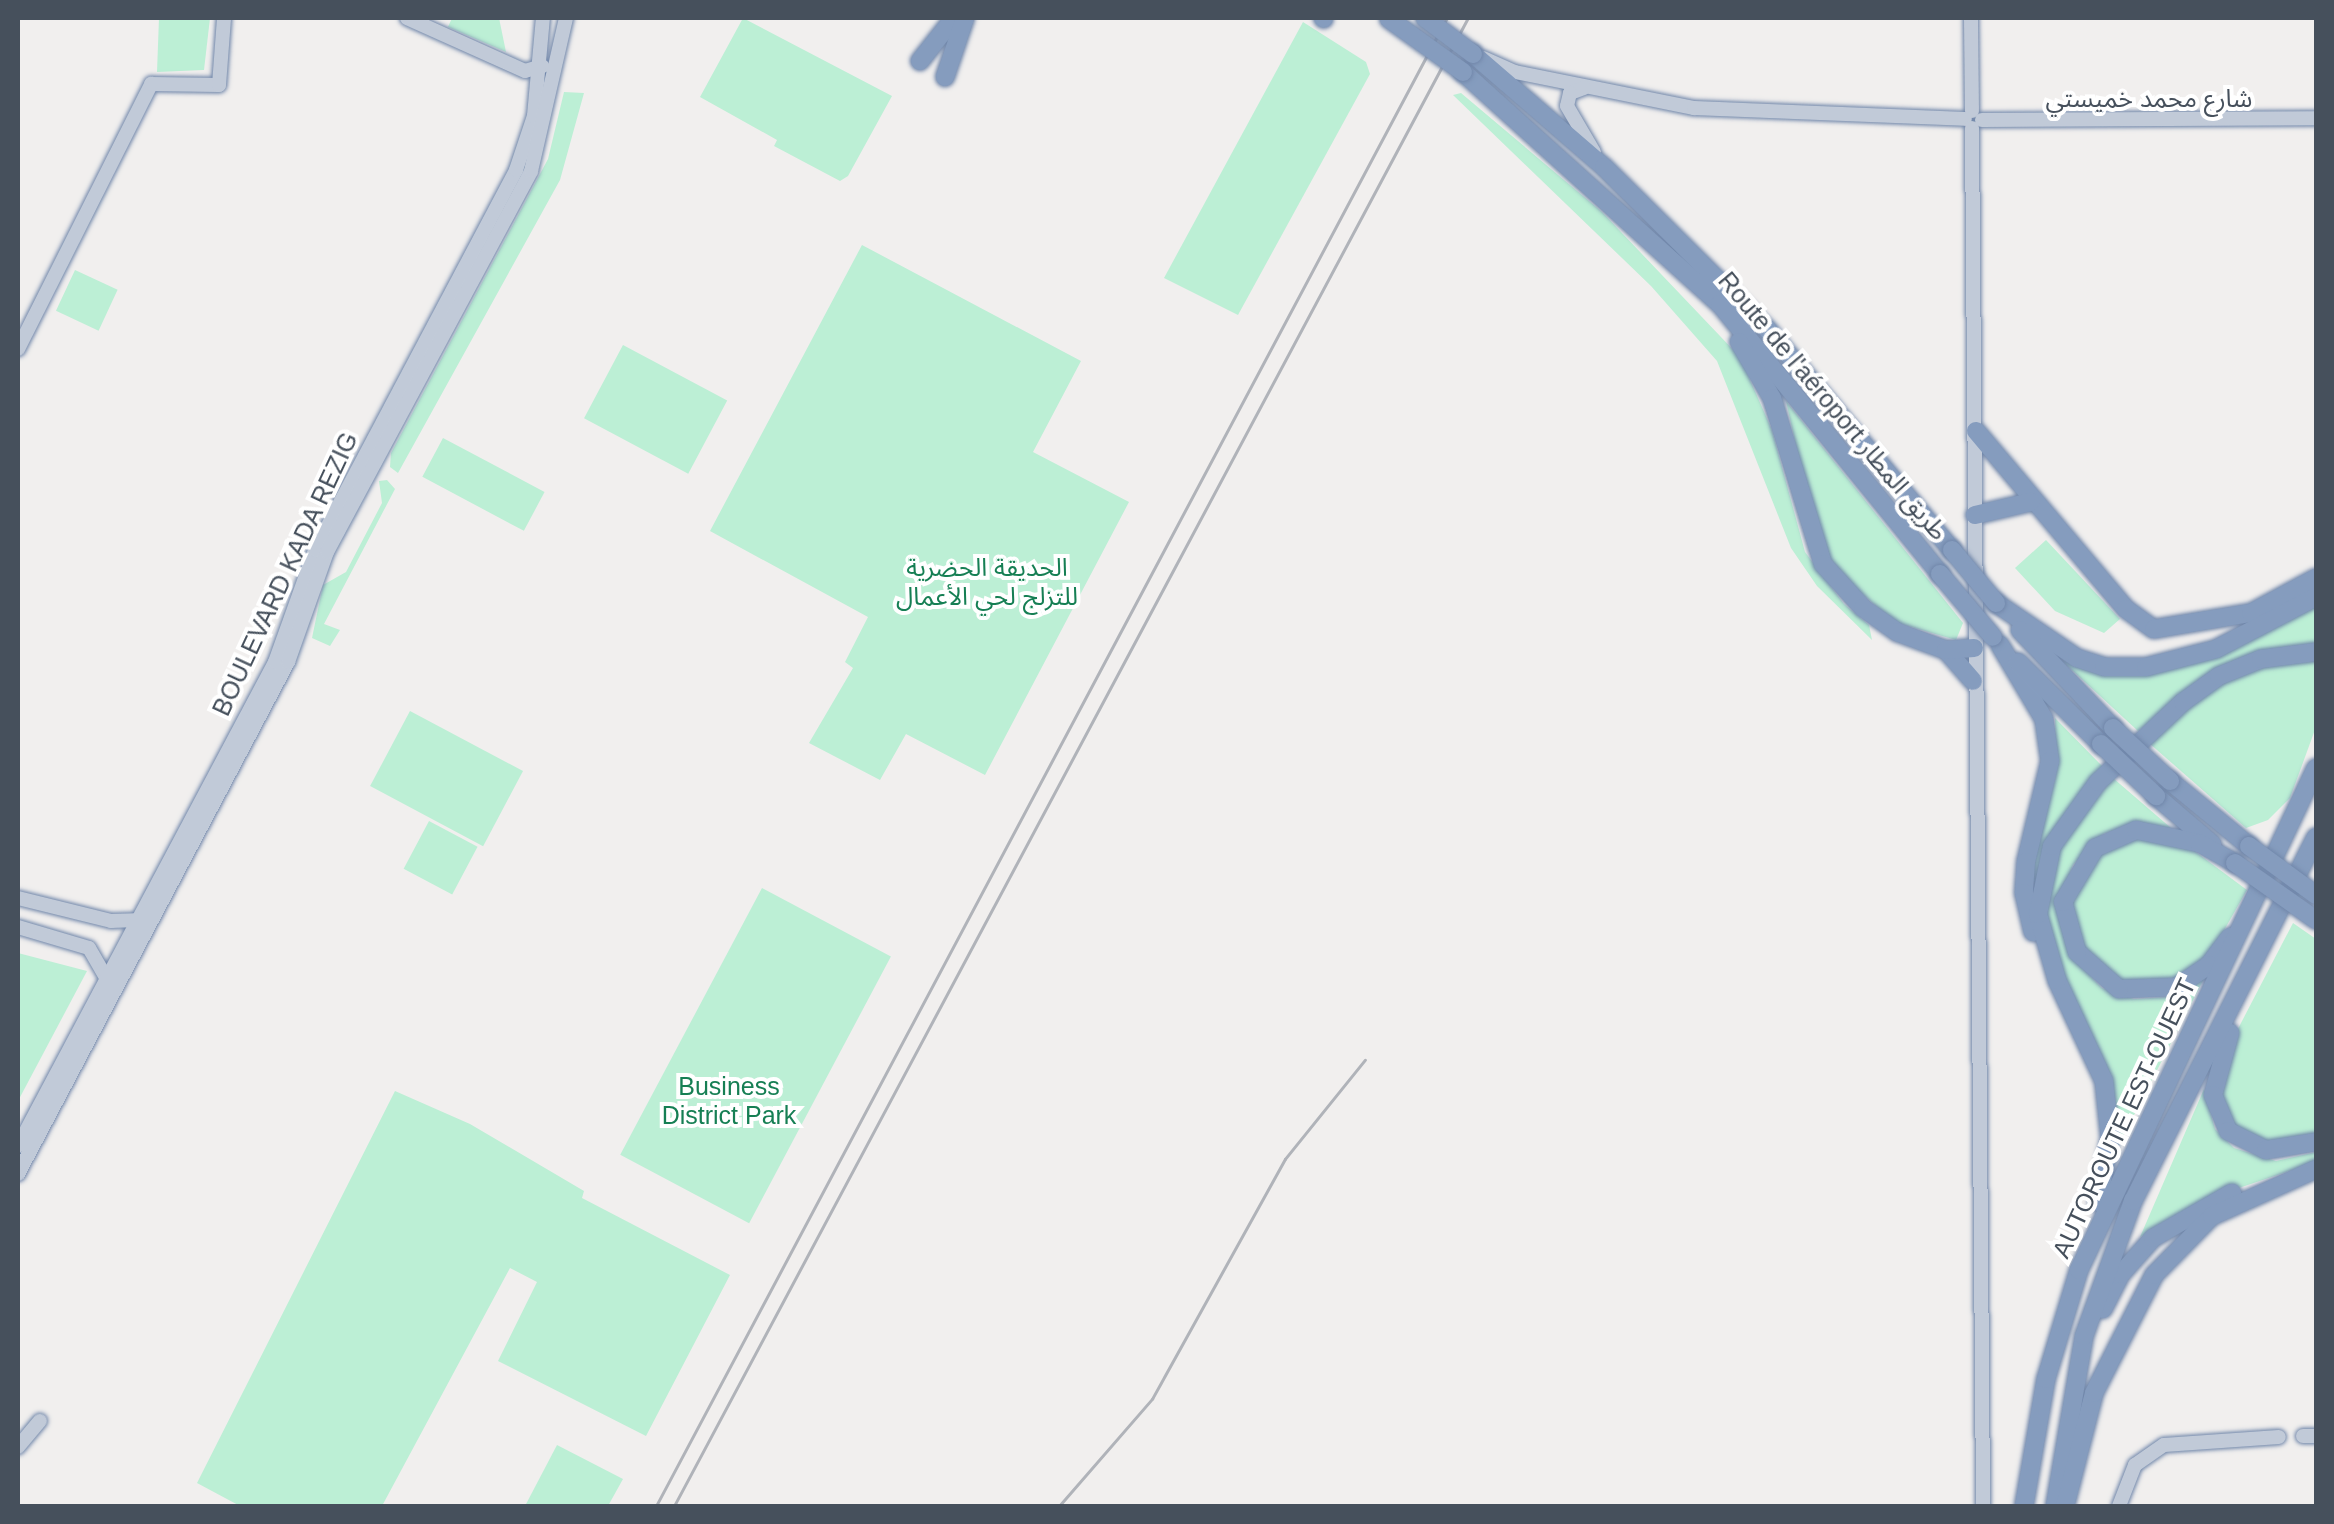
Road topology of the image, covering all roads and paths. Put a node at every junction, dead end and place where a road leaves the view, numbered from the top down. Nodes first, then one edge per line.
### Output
1 (224, 18) edge
2 (407, 18) edge
3 (543, 18) edge
4 (554, 18) edge
5 (566, 18) edge
6 (954, 18) edge
7 (965, 18) edge
8 (1388, 18) edge
9 (1424, 18) edge
10 (1972, 18) edge
11 (1473, 54) junction
12 (543, 59) junction
13 (920, 61) dead end
14 (945, 77) dead end
15 (1595, 87) junction
16 (2316, 118) edge
17 (1973, 120) junction
18 (1604, 166) junction
19 (1626, 214) junction
20 (18, 349) edge
21 (1976, 431) junction
22 (2030, 502) junction
23 (1975, 514) junction
24 (2316, 578) edge
25 (2316, 597) edge
26 (1996, 603) junction
27 (1996, 641) junction
28 (1974, 648) junction
29 (1946, 650) junction
30 (2312, 652) edge
31 (1973, 681) junction
32 (2316, 768) edge
33 (2316, 841) edge
34 (2235, 863) junction
35 (2316, 895) edge
36 (18, 898) edge
37 (2258, 901) junction
38 (136, 920) junction
39 (2316, 920) edge
40 (18, 927) edge
41 (2262, 952) junction
42 (106, 977) junction
43 (2057, 980) junction
44 (2316, 1142) edge
45 (18, 1146) edge
46 (2316, 1168) edge
47 (18, 1174) edge
48 (2079, 1270) junction
49 (2073, 1405) junction
50 (40, 1421) dead end
51 (2279, 1437) dead end
52 (18, 1448) edge
53 (1983, 1506) edge
54 (2024, 1506) edge
55 (2055, 1506) edge
56 (2065, 1506) edge
57 (2118, 1506) edge

1 - 20 main road
2 - 12 main road
3 - 12 main road
4 - 12 main road, BOULEVARD KADA REZIG
5 - 47 main road, BOULEVARD KADA REZIG
6 - 13 highway
7 - 14 highway
8 - 19 highway, Route de l'aéroport طريق المطار, bridge
9 - 11 highway, Route de l'aéroport طريق المطار, bridge
10 - 17 main road
11 - 15 main road, شارع محمد خميستي
11 - 18 highway, Route de l'aéroport طريق المطار
12 - 38 main road, BOULEVARD KADA REZIG
15 - 17 main road, شارع محمد خميستي
15 - 18 main road
16 - 17 main road, شارع محمد خميستي
17 - 21 main road
18 - 26 highway, Route de l'aéroport طريق المطار, bridge
19 - 27 highway, Route de l'aéroport طريق المطار, bridge
19 - 29 highway
21 - 22 highway
21 - 23 main road
22 - 23 highway
22 - 24 highway
23 - 28 main road
25 - 26 highway
26 - 35 highway, bridge
27 - 34 highway, bridge
27 - 43 highway
28 - 29 highway
28 - 31 main road
29 - 31 highway
30 - 43 highway
31 - 53 main road
32 - 37 highway, AUTOROUTE EST-OUEST
33 - 41 highway, AUTOROUTE EST-OUEST
34 - 37 highway
34 - 39 highway, bridge
36 - 38 main road
37 - 48 highway, AUTOROUTE EST-OUEST
38 - 42 main road, BOULEVARD KADA REZIG
40 - 42 main road
41 - 44 highway
41 - 49 highway, AUTOROUTE EST-OUEST
42 - 45 main road, BOULEVARD KADA REZIG
43 - 48 highway
46 - 49 highway
46 - 56 highway
48 - 54 highway, AUTOROUTE EST-OUEST
49 - 55 highway, AUTOROUTE EST-OUEST
50 - 52 main road
51 - 57 main road

